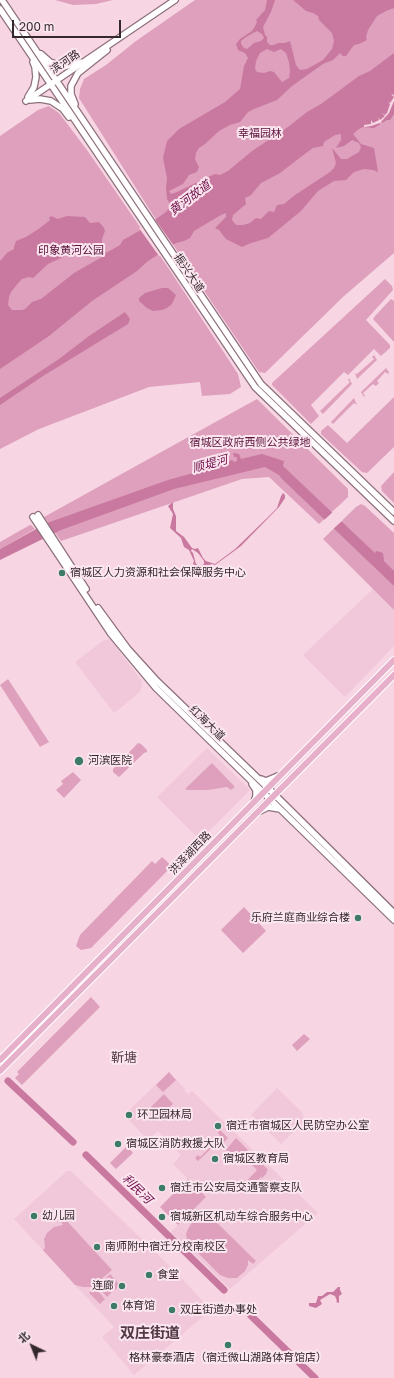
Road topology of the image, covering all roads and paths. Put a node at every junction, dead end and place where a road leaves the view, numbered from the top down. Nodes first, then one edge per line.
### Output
1 (2, 0) edge
2 (175, 0) edge
3 (0, 9) edge
4 (25, 40) junction
5 (116, 40) junction
6 (53, 82) junction
7 (26, 101) junction
8 (91, 132) junction
9 (89, 141) junction
10 (394, 512) edge
11 (35, 516) dead end
12 (394, 521) edge
13 (54, 545) junction
14 (394, 660) edge
15 (394, 675) edge
16 (285, 771) junction
17 (246, 775) junction
18 (293, 776) junction
19 (258, 777) junction
20 (286, 782) junction
21 (266, 790) junction
22 (272, 796) junction
23 (254, 803) junction
24 (283, 803) junction
25 (280, 809) junction
26 (244, 812) junction
27 (252, 817) junction
28 (394, 913) edge
29 (394, 920) edge
30 (108, 952) junction
31 (114, 956) junction
32 (65, 996) junction
33 (70, 1001) junction
34 (0, 1060) edge
35 (0, 1071) edge

1 - 4 main road, 振兴大道
2 - 5 main road, 滨河路
3 - 4 main road, 振兴大道
4 - 5 main road
4 - 6 main road, 振兴大道
4 - 7 main road
5 - 6 main road, 滨河路
5 - 8 main road
6 - 7 main road, 滨河路
6 - 8 main road, 振兴大道
6 - 9 main road, 振兴大道
7 - 9 main road
8 - 10 main road, 振兴大道
9 - 12 main road, 振兴大道
11 - 13 main road
13 - 17 main road, 红海大道
13 - 19 main road, 红海大道
14 - 16 main road, 洪泽湖西路
15 - 18 main road, 洪泽湖西路
16 - 18 main road
16 - 19 main road
16 - 21 main road, 洪泽湖西路
17 - 21 main road, 红海大道
17 - 23 main road
18 - 20 main road, 洪泽湖西路
19 - 21 main road, 红海大道
20 - 22 main road, 洪泽湖西路
20 - 24 main road
21 - 22 main road, 红海大道
21 - 23 main road, 洪泽湖西路
22 - 24 main road, 红海大道
22 - 25 main road, 红海大道
22 - 27 main road, 洪泽湖西路
23 - 26 main road, 洪泽湖西路
24 - 28 main road, 红海大道
25 - 27 main road
25 - 29 main road, 红海大道
26 - 27 main road
26 - 30 main road, 洪泽湖西路
27 - 31 main road, 洪泽湖西路
30 - 31 main road
30 - 32 main road, 洪泽湖西路
31 - 33 main road, 洪泽湖西路
32 - 33 main road
32 - 34 main road, 洪泽湖西路
33 - 35 main road, 洪泽湖西路

